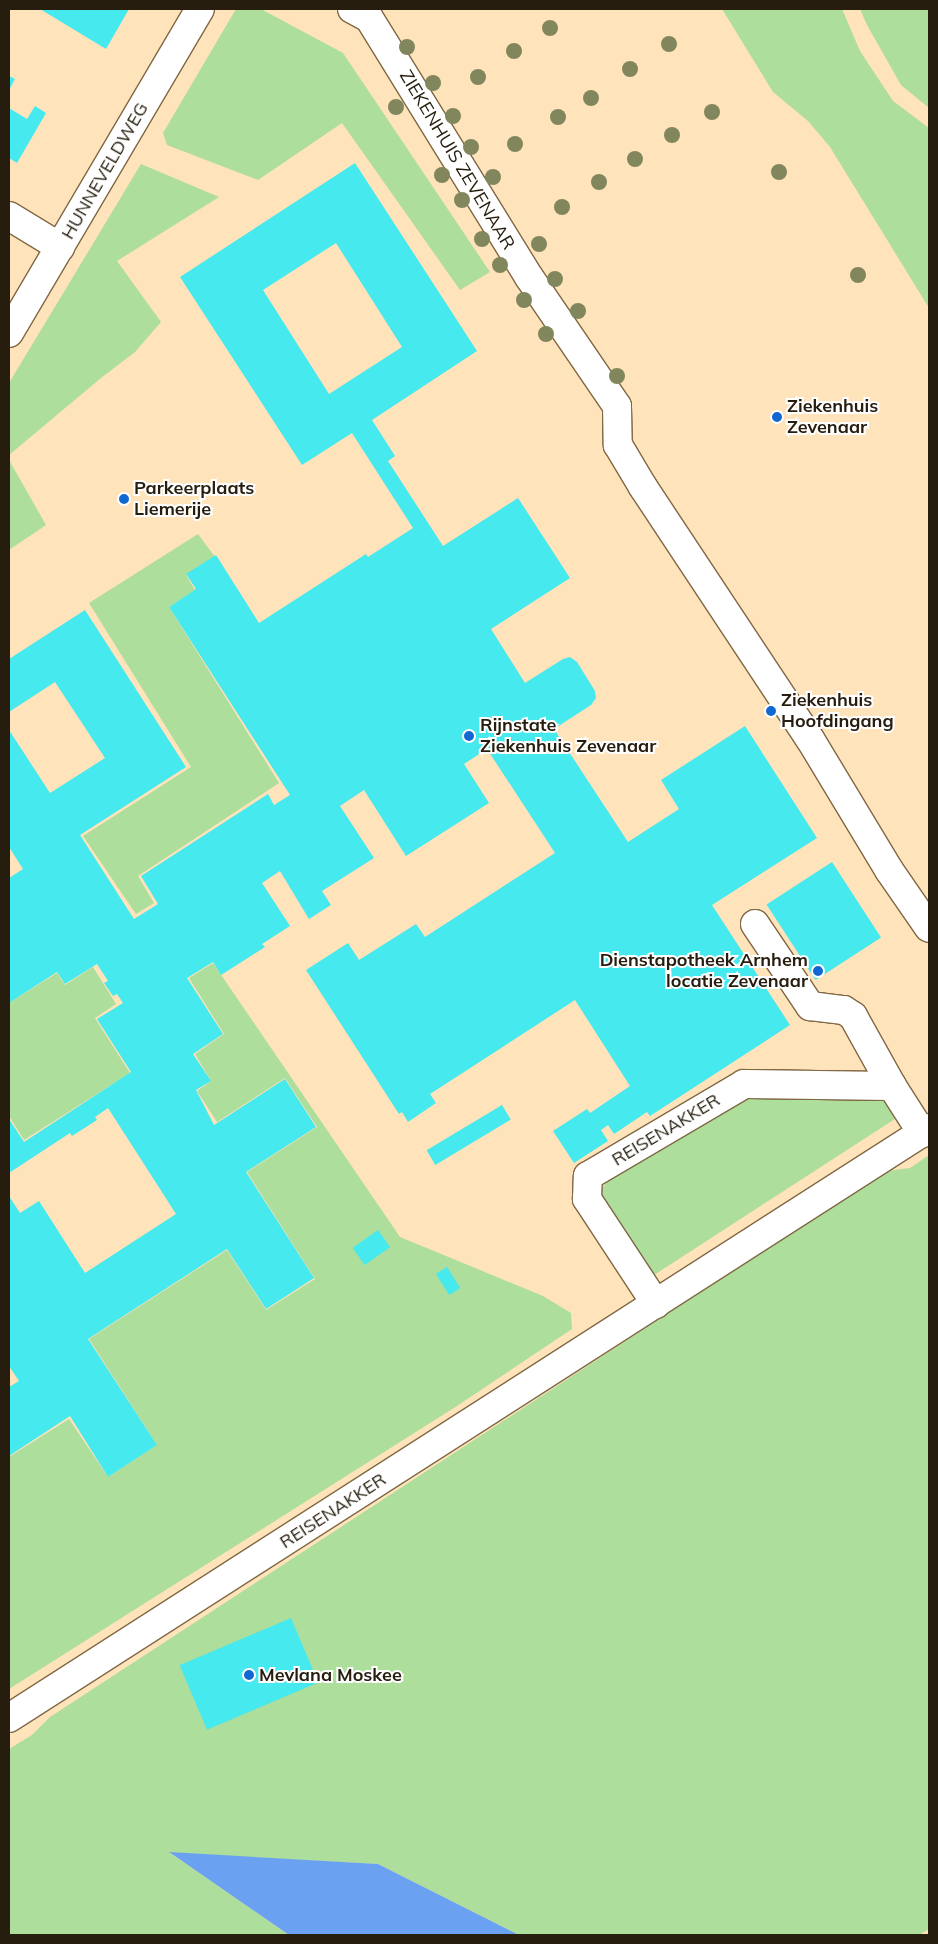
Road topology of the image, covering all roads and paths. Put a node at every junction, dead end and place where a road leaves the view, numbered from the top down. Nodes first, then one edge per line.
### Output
1 (200, 9) edge
2 (352, 9) edge
3 (9, 216) edge
4 (60, 247) junction
5 (9, 333) edge
6 (755, 924) dead end
7 (929, 928) edge
8 (892, 1086) junction
9 (926, 1130) edge
10 (656, 1304) junction
11 (9, 1718) edge

1 - 4 street, HUNNEVELDWEG
2 - 7 street, ZIEKENHUIS ZEVENAAR
3 - 4 street
4 - 5 street, HUNNEVELDWEG
6 - 8 street
8 - 9 street
8 - 10 street, REISENAKKER
9 - 10 street, REISENAKKER
10 - 11 street, REISENAKKER

